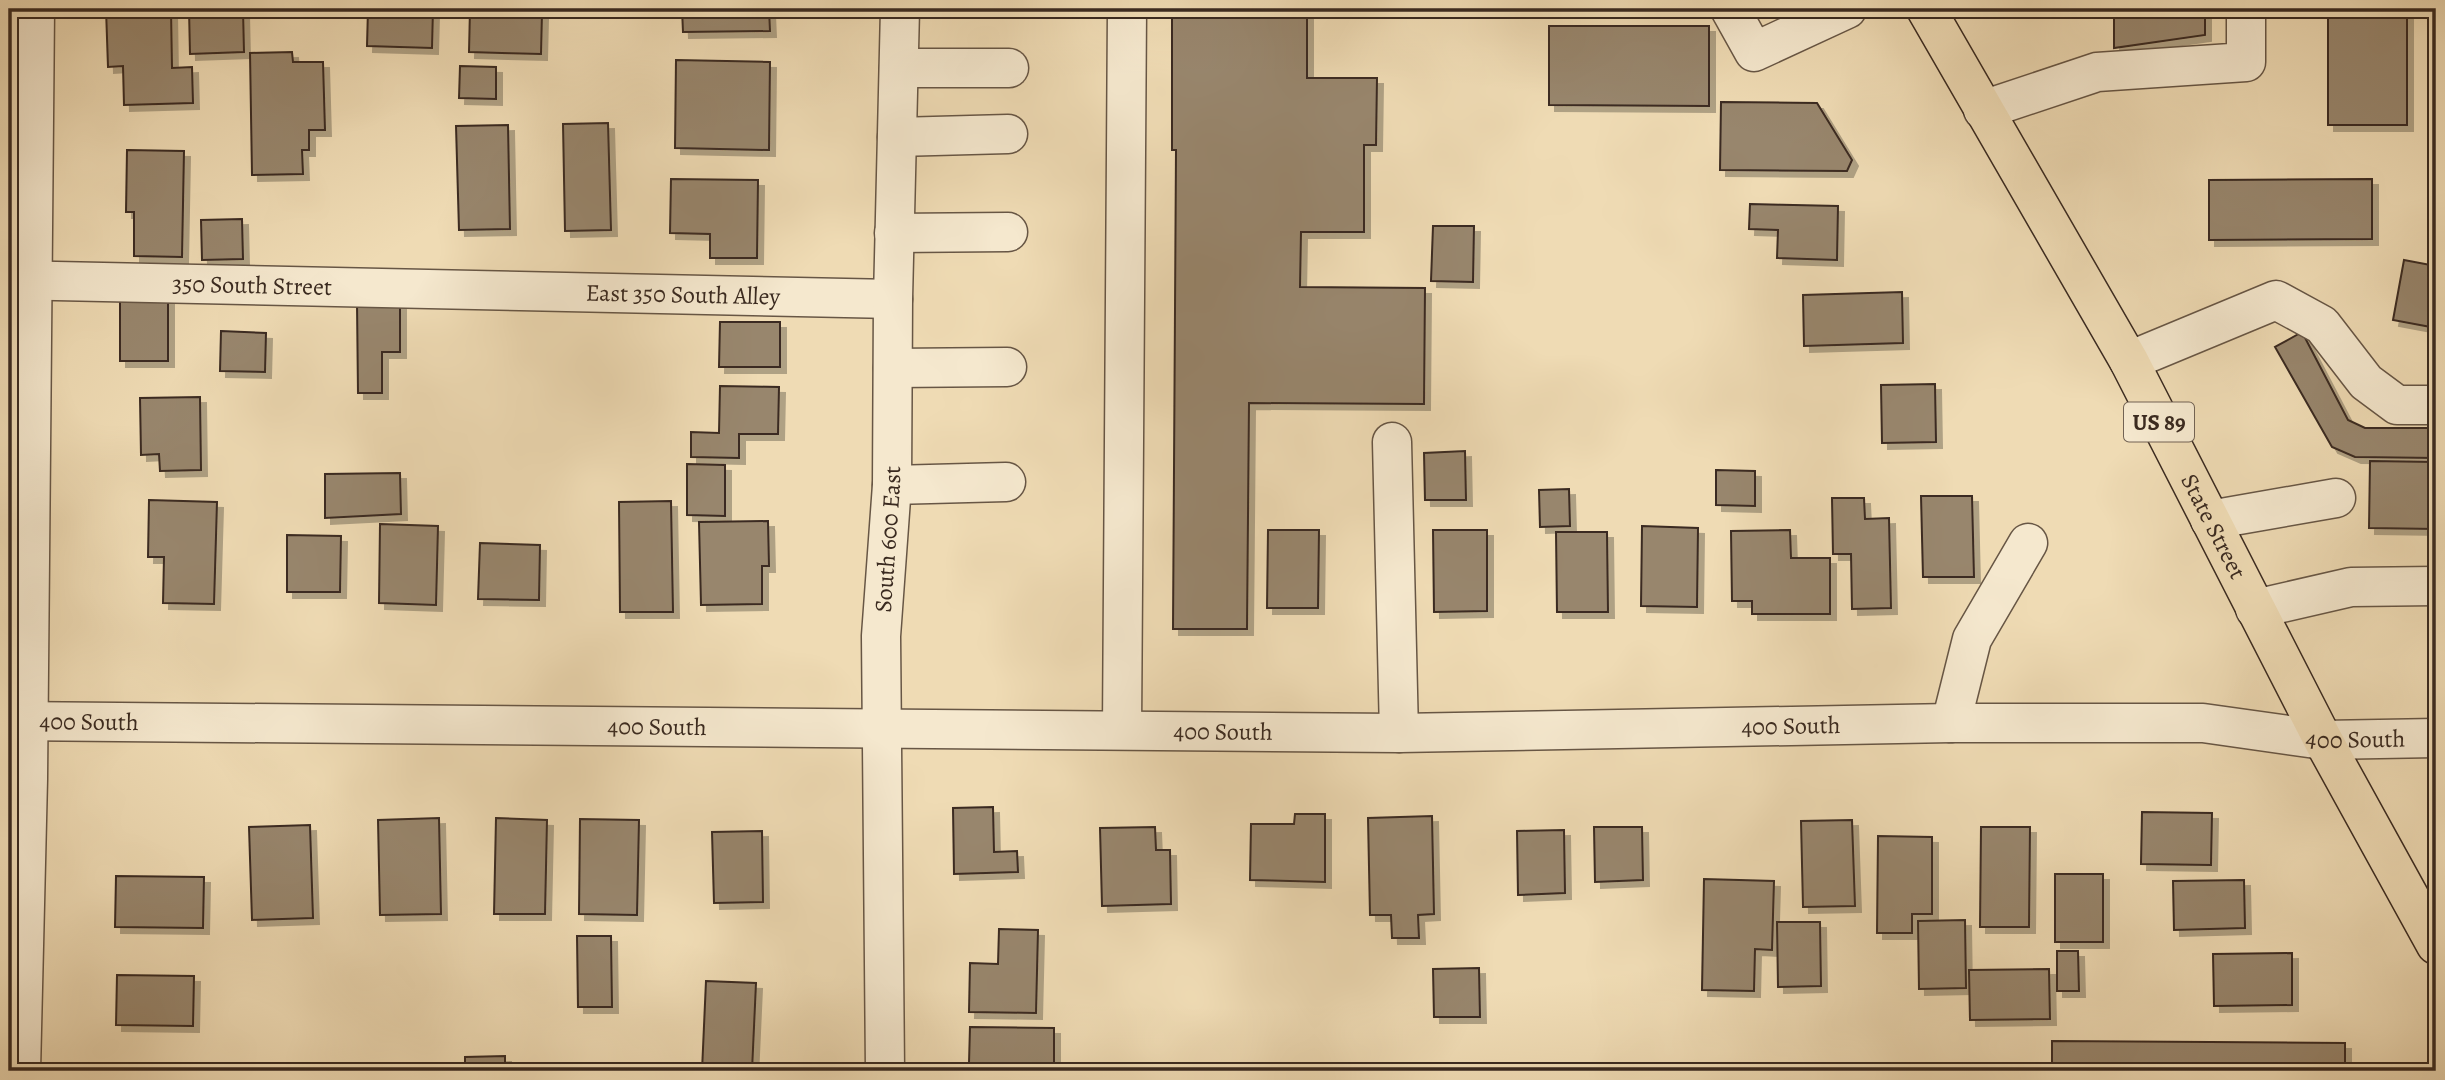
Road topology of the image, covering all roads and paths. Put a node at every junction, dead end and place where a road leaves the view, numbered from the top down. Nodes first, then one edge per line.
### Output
1 (35, 9) edge
2 (901, 9) edge
3 (1127, 9) edge
4 (1730, 9) edge
5 (1847, 9) edge
6 (1926, 9) edge
7 (2246, 9) edge
8 (899, 68) junction
9 (1009, 68) dead end
10 (1983, 110) junction
11 (1008, 134) dead end
12 (897, 137) junction
13 (1008, 232) dead end
14 (894, 233) junction
15 (19, 279) edge
16 (473, 290) joint
17 (893, 299) junction
18 (2129, 361) junction
19 (1007, 367) dead end
20 (893, 368) junction
21 (2436, 405) edge
22 (1392, 442) dead end
23 (1006, 482) dead end
24 (892, 485) junction
25 (2336, 498) dead end
26 (2210, 520) junction
27 (2028, 543) dead end
28 (2436, 586) edge
29 (2255, 609) junction
30 (19, 721) edge
31 (1951, 723) junction
32 (881, 728) junction
33 (1122, 730) junction
34 (1399, 733) junction
35 (2436, 738) edge
36 (2323, 740) junction
37 (2436, 945) edge
38 (21, 1071) edge
39 (885, 1071) edge

1 - 15 street
2 - 8 street, South 600 East
3 - 33 street
4 - 5 street
6 - 10 main road, US 89
7 - 10 street
8 - 9 street
8 - 12 street, South 600 East
10 - 18 main road, State Street / US 89
11 - 12 street
12 - 14 street, South 600 East
13 - 14 street
14 - 17 street, South 600 East
15 - 16 street, 350 South Street
15 - 30 street
16 - 17 street, East 350 South Alley
17 - 20 street, South 600 East
18 - 21 street
18 - 26 main road, State Street / US 89
19 - 20 street
20 - 24 street, South 600 East
22 - 34 street
23 - 24 street
24 - 32 street, South 600 East
25 - 26 street
26 - 29 main road, State Street / US 89
27 - 31 street
28 - 29 street
29 - 36 main road, State Street / US 89
30 - 32 street, 400 South
30 - 38 street
31 - 34 street, 400 South
31 - 36 street, 400 South
32 - 33 street, 400 South
32 - 39 street, South 600 East
33 - 34 street, 400 South
35 - 36 street, 400 South
36 - 37 main road, State Street / US 89

